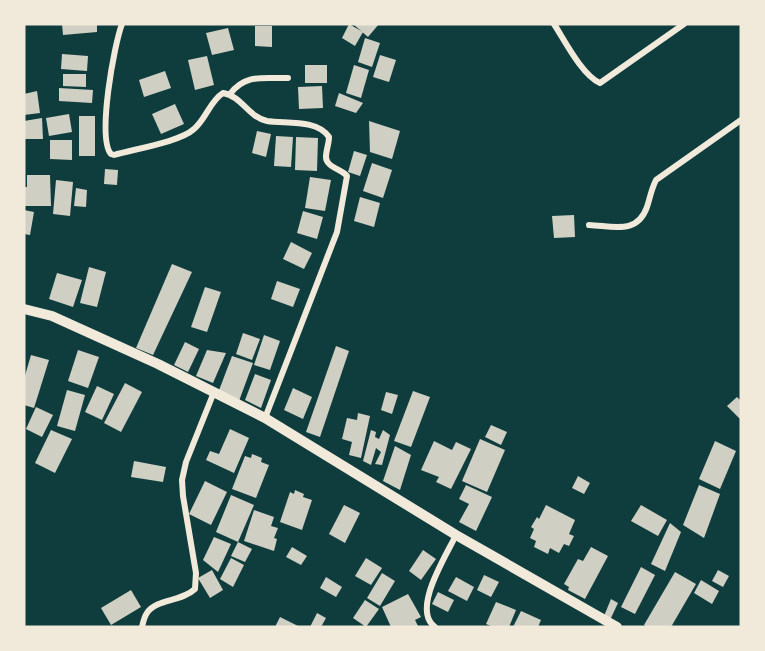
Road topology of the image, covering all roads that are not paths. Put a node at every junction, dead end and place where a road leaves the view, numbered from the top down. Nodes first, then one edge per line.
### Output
1 (122, 24) edge
2 (554, 24) edge
3 (684, 24) edge
4 (288, 78) dead end
5 (230, 94) junction
6 (741, 120) edge
7 (589, 225) dead end
8 (24, 309) edge
9 (214, 392) junction
10 (265, 418) junction
11 (456, 535) junction
12 (142, 627) edge
13 (435, 627) edge
14 (617, 627) edge

1 - 5 street
2 - 3 street
4 - 5 street
5 - 10 street
6 - 7 street
8 - 9 street
9 - 10 street
9 - 12 street
10 - 11 street
11 - 13 street
11 - 14 street

